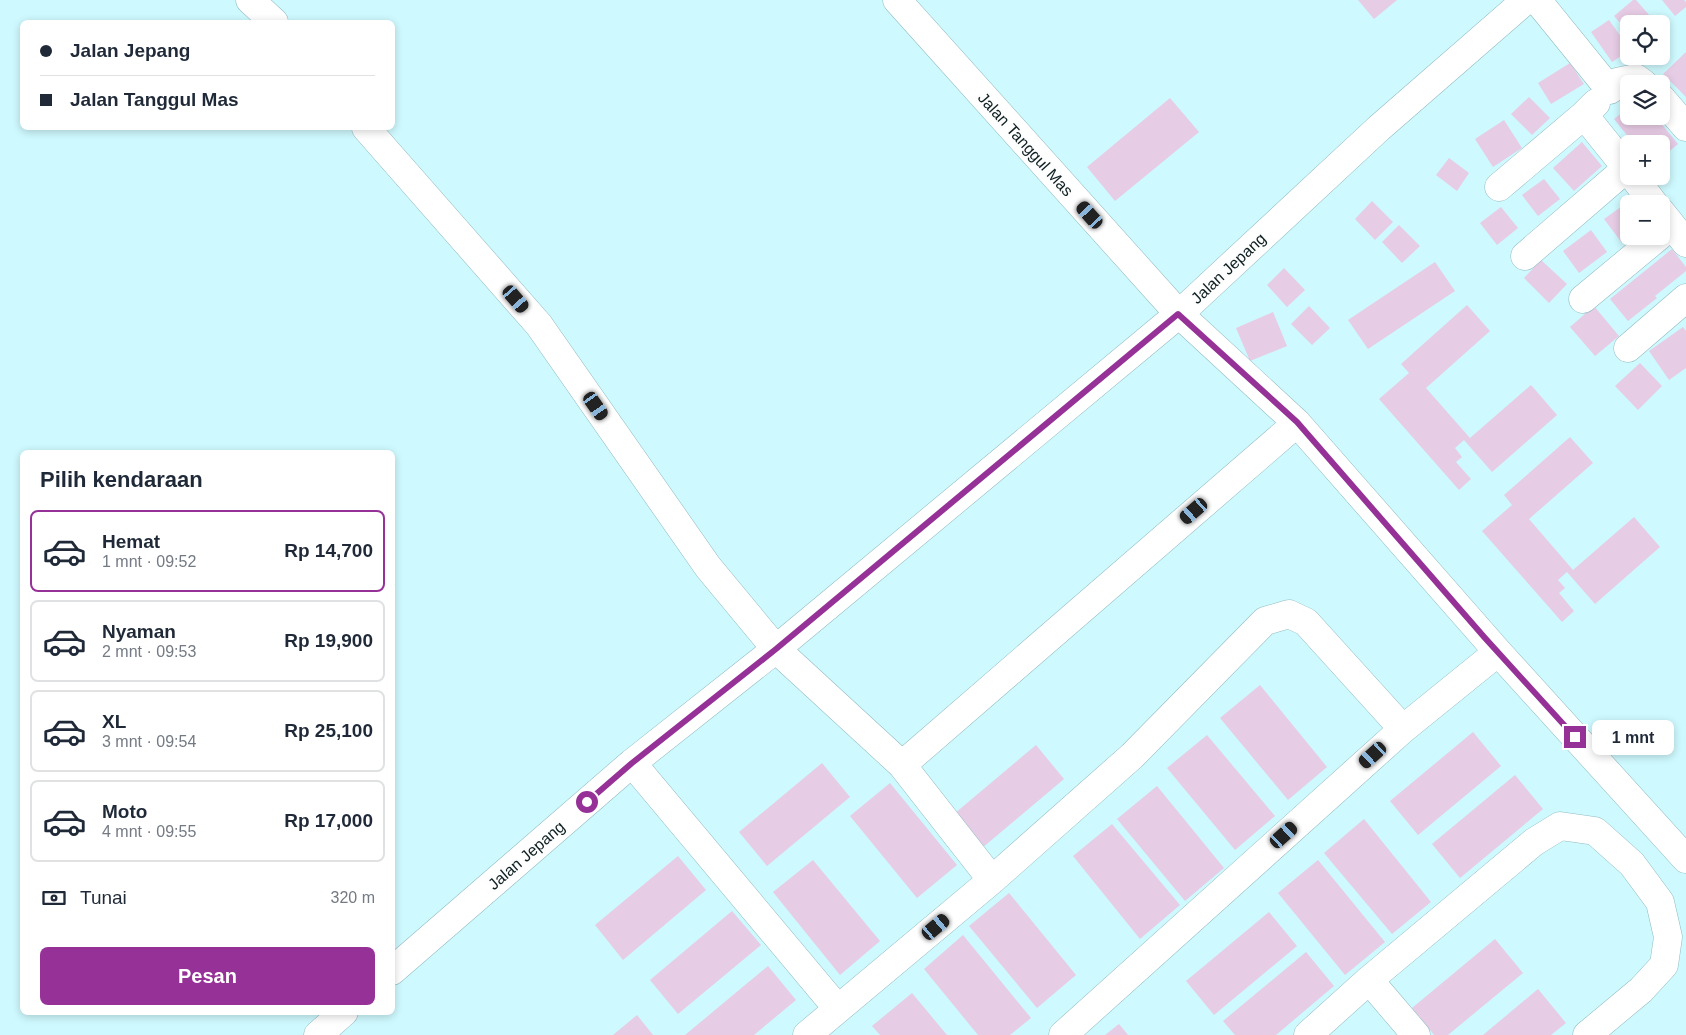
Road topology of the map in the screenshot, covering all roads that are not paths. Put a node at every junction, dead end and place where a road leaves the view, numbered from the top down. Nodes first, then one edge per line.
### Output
1 (250, 0) edge
2 (897, 0) edge
3 (1526, 0) edge
4 (1537, 0) edge
5 (272, 20) edge
6 (1620, 81) edge
7 (1610, 90) junction
8 (1670, 108) edge
9 (1584, 115) junction
10 (1686, 127) edge
11 (368, 130) edge
12 (1620, 161) edge
13 (1620, 179) edge
14 (1639, 185) edge
15 (1499, 188) dead end
16 (1647, 195) edge
17 (1650, 245) edge
18 (1525, 256) dead end
19 (1686, 298) edge
20 (1583, 300) dead end
21 (1178, 314) junction
22 (1628, 348) dead end
23 (1297, 422) junction
24 (776, 649) junction
25 (1498, 652) junction
26 (1403, 729) junction
27 (632, 763) junction
28 (902, 765) junction
29 (1665, 836) junction
30 (1686, 859) edge
31 (1632, 864) junction
32 (992, 880) junction
33 (395, 968) edge
34 (1370, 980) junction
35 (838, 1009) junction
36 (341, 1015) edge
37 (318, 1035) edge
38 (807, 1035) edge
39 (1063, 1035) edge
40 (1308, 1035) edge
41 (1416, 1035) edge
42 (1587, 1035) edge

1 - 5 street
2 - 21 street, Jalan Tanggul Mas
3 - 21 street, Jalan Jepang
4 - 7 street
6 - 7 street
7 - 9 street
8 - 10 street
9 - 12 street
9 - 15 street
11 - 24 street
13 - 18 street
14 - 16 street
17 - 20 street
19 - 22 street
21 - 23 street, Jalan Tanggul Mas
21 - 24 street, Jalan Jepang
23 - 25 street, Jalan Tanggul Mas
23 - 28 street
24 - 27 street, Jalan Jepang
24 - 28 street
25 - 26 street
25 - 29 street, Jalan Tanggul Mas
26 - 32 street
26 - 39 street
27 - 33 street, Jalan Jepang
27 - 35 street
28 - 32 street
29 - 30 street, Jalan Tanggul Mas
29 - 31 street
31 - 34 street
31 - 42 street
32 - 35 street
34 - 40 street
34 - 41 street
35 - 38 street
36 - 37 street

